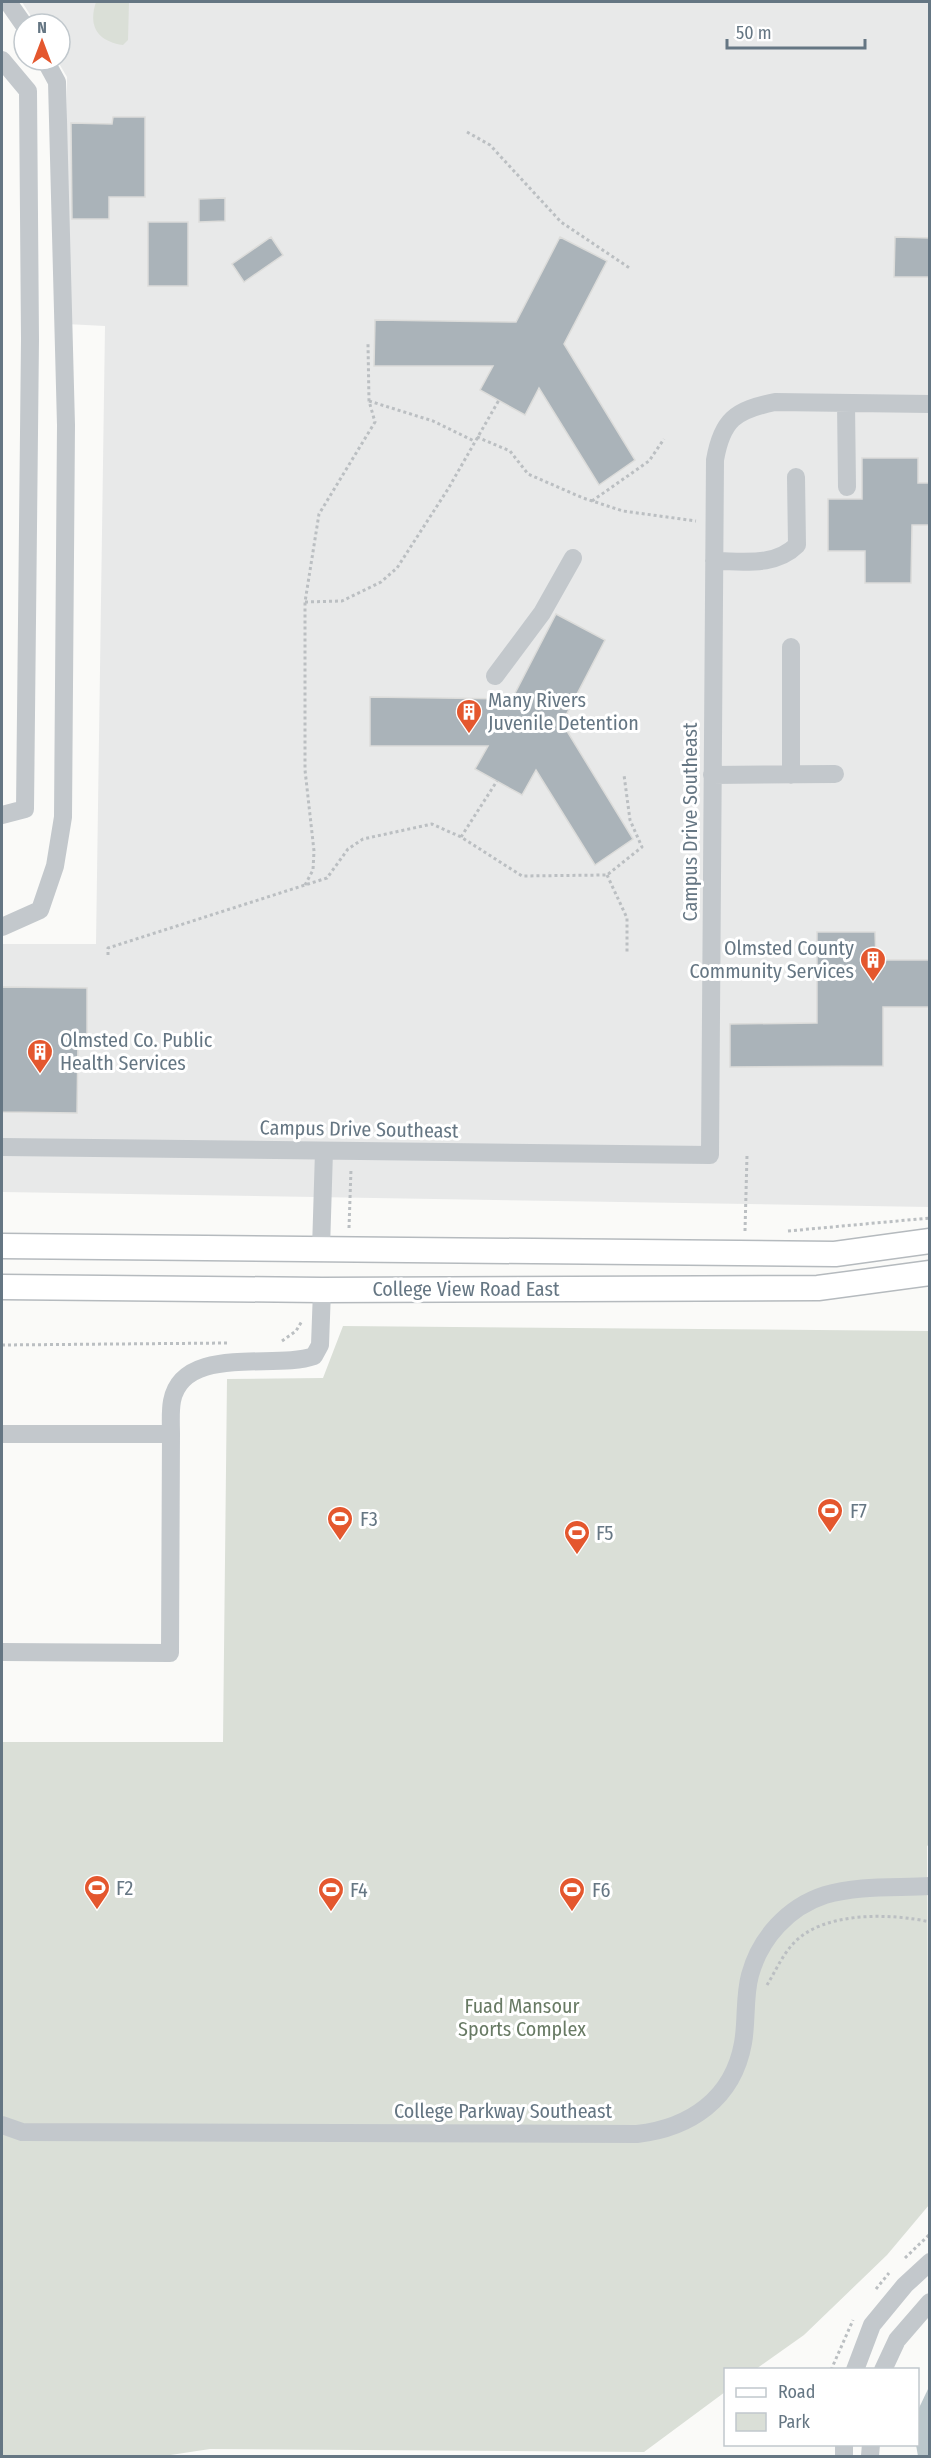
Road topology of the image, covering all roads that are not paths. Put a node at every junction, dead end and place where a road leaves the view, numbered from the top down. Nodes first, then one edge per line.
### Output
1 (2, 60) edge
2 (52, 72) edge
3 (846, 403) junction
4 (930, 404) edge
5 (795, 477) dead end
6 (847, 487) dead end
7 (573, 558) dead end
8 (714, 561) junction
9 (791, 648) dead end
10 (495, 676) dead end
11 (835, 774) dead end
12 (712, 775) junction
13 (791, 775) junction
14 (2, 815) edge
15 (2, 927) edge
16 (2, 1147) edge
17 (324, 1151) junction
18 (930, 1241) edge
19 (2, 1245) edge
20 (321, 1250) junction
21 (930, 1274) edge
22 (2, 1287) edge
23 (322, 1301) junction
24 (2, 1434) edge
25 (171, 1434) junction
26 (2, 1652) edge
27 (930, 1886) edge
28 (859, 1889) junction
29 (930, 1899) edge
30 (2, 2126) edge
31 (930, 2262) edge
32 (930, 2302) edge
33 (856, 2368) edge
34 (884, 2368) edge

1 - 14 street
2 - 15 street
3 - 4 street, Campus Drive Southeast
3 - 6 street
3 - 8 street, Campus Drive Southeast
5 - 8 street
7 - 10 street
8 - 12 street, Campus Drive Southeast
9 - 13 street
11 - 13 street
12 - 13 street
12 - 17 street, Campus Drive Southeast
16 - 17 street, Campus Drive Southeast
17 - 20 street
18 - 20 main road, College View Road East
19 - 20 main road, College View Road East
21 - 23 main road, College View Road East
22 - 23 main road, College View Road East
23 - 25 street
24 - 25 street
25 - 26 street
27 - 28 street, College Parkway Southeast
28 - 29 street, College Parkway Southeast
28 - 30 street, College Parkway Southeast
31 - 33 street
32 - 34 street

